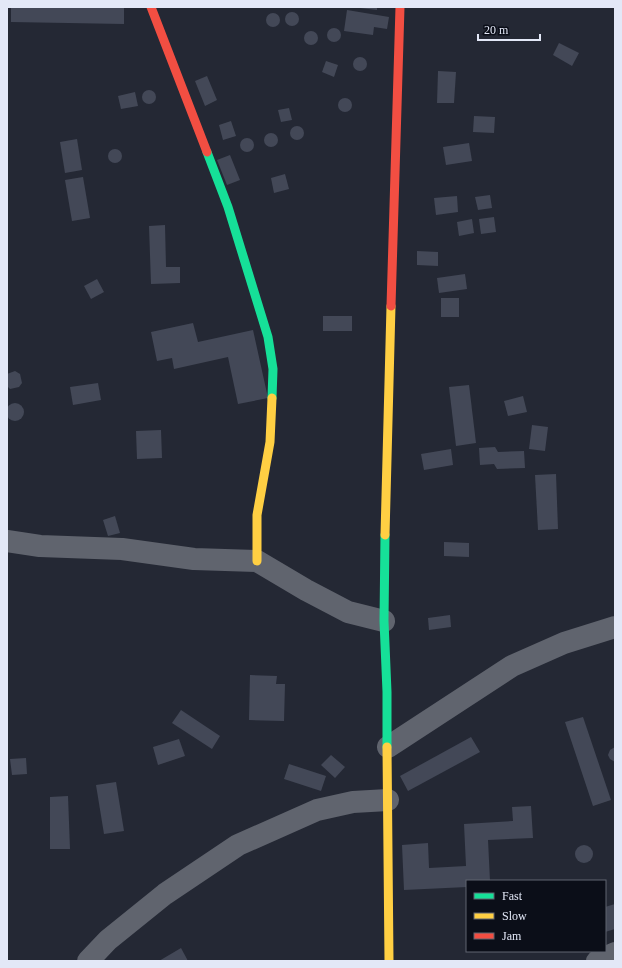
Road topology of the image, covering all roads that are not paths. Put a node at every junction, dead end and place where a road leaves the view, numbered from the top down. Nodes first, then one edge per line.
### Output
1 (151, 7) edge
2 (400, 7) edge
3 (7, 541) edge
4 (257, 561) junction
5 (384, 621) junction
6 (615, 627) edge
7 (388, 747) junction
8 (388, 800) junction
9 (615, 953) edge
10 (88, 961) edge
11 (389, 961) edge
12 (596, 961) edge

1 - 4 street
2 - 5 street
3 - 4 street
4 - 5 street
5 - 7 street
6 - 7 street
7 - 8 street
8 - 10 street
8 - 11 street
9 - 12 street

